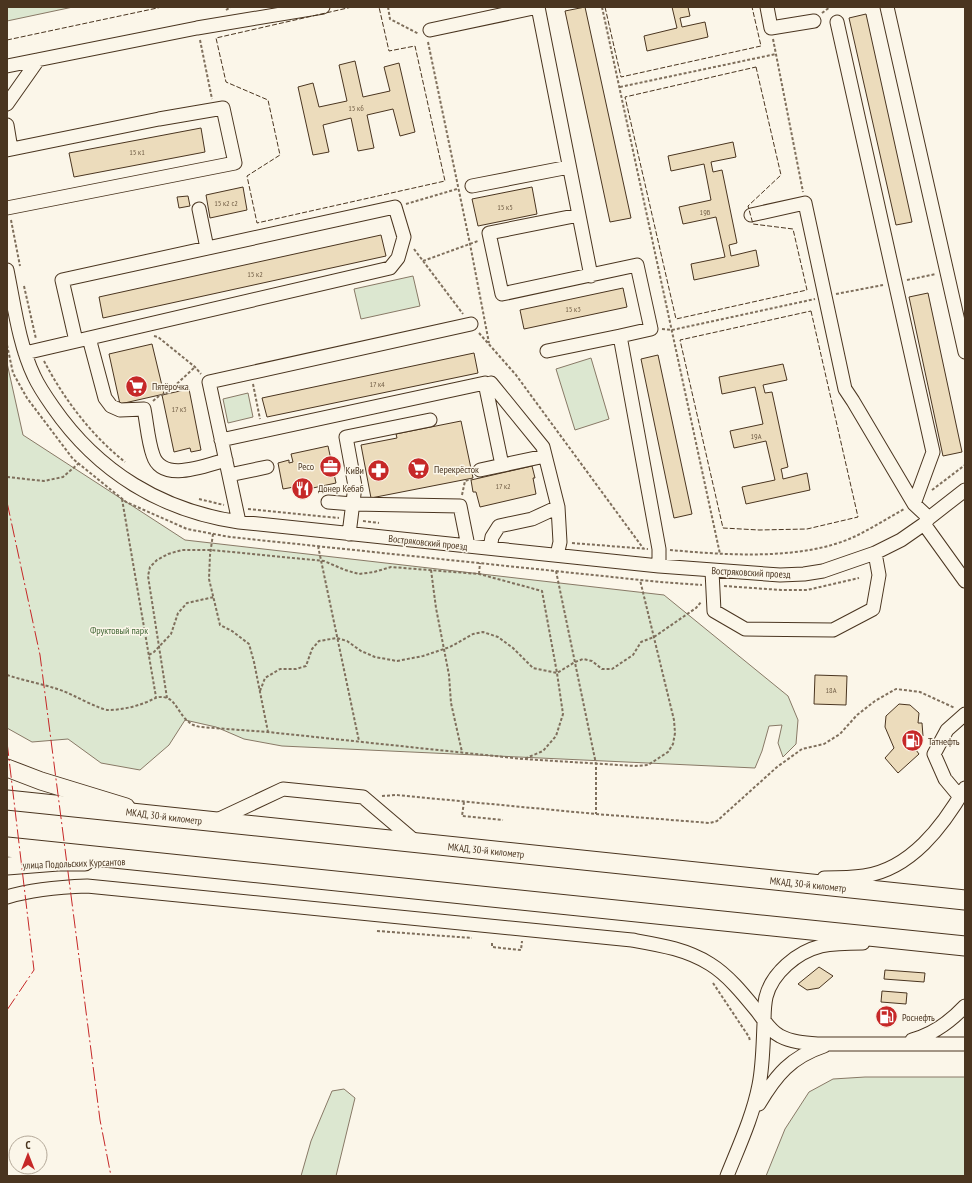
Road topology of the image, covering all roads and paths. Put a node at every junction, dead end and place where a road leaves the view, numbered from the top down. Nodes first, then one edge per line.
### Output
1 (323, 7) edge
2 (388, 7) edge
3 (602, 7) edge
4 (767, 7) edge
5 (887, 7) edge
6 (814, 21) dead end
7 (837, 22) dead end
8 (197, 28) junction
9 (771, 28) junction
10 (426, 35) junction
11 (776, 54) junction
12 (38, 60) junction
13 (7, 66) edge
14 (620, 87) junction
15 (7, 104) edge
16 (214, 110) junction
17 (7, 125) edge
18 (9, 150) edge
19 (570, 167) junction
20 (472, 186) joint
21 (458, 188) junction
22 (805, 203) junction
23 (395, 207) junction
24 (8, 208) edge
25 (200, 209) dead end
26 (579, 215) junction
27 (751, 215) dead end
28 (404, 237) junction
29 (490, 237) junction
30 (470, 244) junction
31 (207, 248) junction
32 (423, 261) junction
33 (13, 268) edge
34 (592, 276) junction
35 (23, 281) dead end
36 (826, 297) junction
37 (471, 324) junction
38 (672, 330) junction
39 (151, 335) dead end
40 (620, 336) junction
41 (83, 340) junction
42 (489, 344) junction
43 (7, 345) edge
44 (39, 350) junction
45 (547, 351) dead end
46 (965, 352) edge
47 (25, 353) junction
48 (195, 367) junction
49 (250, 373) junction
50 (209, 382) junction
51 (490, 383) dead end
52 (144, 409) junction
53 (430, 420) dead end
54 (263, 431) junction
55 (222, 440) junction
56 (545, 456) junction
57 (226, 460) junction
58 (79, 463) junction
59 (127, 464) dead end
60 (502, 465) junction
61 (965, 465) edge
62 (267, 467) dead end
63 (480, 470) joint
64 (229, 475) junction
65 (7, 477) edge
66 (965, 490) edge
67 (121, 498) junction
68 (198, 499) dead end
69 (328, 502) dead end
70 (353, 504) junction
71 (914, 504) junction
72 (460, 506) junction
73 (558, 507) junction
74 (236, 508) junction
75 (351, 520) junction
76 (926, 521) junction
77 (239, 522) junction
78 (382, 523) dead end
79 (213, 534) junction
80 (349, 534) junction
81 (560, 542) junction
82 (318, 546) junction
83 (468, 546) junction
84 (490, 548) junction
85 (643, 548) junction
86 (659, 549) junction
87 (210, 550) junction
88 (875, 553) junction
89 (720, 554) junction
90 (557, 555) junction
91 (321, 561) junction
92 (480, 563) junction
93 (659, 566) junction
94 (431, 570) junction
95 (556, 571) junction
96 (712, 571) junction
97 (479, 574) junction
98 (859, 578) dead end
99 (640, 580) junction
100 (965, 581) edge
101 (713, 586) junction
102 (214, 598) junction
103 (654, 637) junction
104 (337, 638) junction
105 (159, 646) junction
106 (444, 649) junction
107 (149, 655) junction
108 (575, 662) junction
109 (557, 673) junction
110 (7, 675) edge
111 (260, 691) junction
112 (156, 697) junction
113 (167, 698) junction
114 (962, 712) edge
115 (268, 732) junction
116 (359, 741) junction
117 (462, 753) junction
118 (523, 759) junction
119 (596, 764) junction
120 (7, 768) edge
121 (962, 792) edge
122 (363, 797) junction
123 (7, 800) edge
124 (464, 802) junction
125 (147, 814) junction
126 (596, 814) junction
127 (503, 820) dead end
128 (212, 822) junction
129 (417, 843) junction
130 (7, 847) edge
131 (142, 861) junction
132 (7, 866) edge
133 (740, 877) junction
134 (7, 897) edge
135 (965, 900) edge
136 (377, 931) dead end
137 (476, 938) dead end
138 (522, 941) dead end
139 (492, 943) dead end
140 (965, 946) edge
141 (711, 979) dead end
142 (965, 1006) edge
143 (764, 1019) junction
144 (751, 1044) dead end
145 (839, 1044) junction
146 (885, 1044) junction
147 (965, 1044) edge
148 (745, 1133) junction
149 (727, 1176) edge

1 - 8 street
2 - 10 path
3 - 14 path
4 - 9 street
5 - 46 street
6 - 9 street
7 - 71 street
8 - 12 street
8 - 16 path
9 - 11 path
10 - 19 street
10 - 21 path
11 - 14 path
11 - 22 path
12 - 13 street
12 - 15 street
14 - 38 path
16 - 18 street
16 - 24 street
17 - 18 street
19 - 20 street
19 - 26 street
20 - 21 path
21 - 23 path
21 - 30 path
22 - 27 street
22 - 36 street
23 - 28 street
23 - 31 street
24 - 33 path
25 - 31 street
26 - 29 street
26 - 34 street
28 - 32 path
28 - 41 street
29 - 30 path
29 - 34 street
30 - 32 path
30 - 42 path
31 - 41 street
32 - 37 path
33 - 47 street, Востряковский проезд
34 - 40 street
35 - 44 path
36 - 38 path
36 - 71 street
37 - 42 path
37 - 49 street
38 - 89 path
39 - 48 path
40 - 45 street
40 - 86 street
41 - 44 street
41 - 52 street
42 - 85 path
43 - 58 path
44 - 47 street
44 - 59 path
47 - 77 street, Востряковский проезд
48 - 50 path
48 - 52 path
49 - 50 street
49 - 54 path
50 - 55 street
51 - 56 street
52 - 57 street
53 - 70 street
54 - 55 street
54 - 60 street
55 - 57 street
56 - 60 street
56 - 73 street
57 - 64 street
58 - 65 path
58 - 67 path
60 - 63 street
61 - 71 path
62 - 64 street
63 - 72 path
64 - 74 street
66 - 76 street, Востряковский проезд
67 - 79 path
67 - 107 path
68 - 74 path
69 - 70 street
70 - 72 street
70 - 75 street
71 - 76 street
71 - 89 path
72 - 83 street
73 - 81 street
73 - 84 street
74 - 75 path
74 - 77 street
75 - 78 path
75 - 80 street
76 - 88 street, Востряковский проезд
76 - 100 street
77 - 80 street, Востряковский проезд
79 - 82 path
79 - 87 path
80 - 83 street, Востряковский проезд
81 - 85 path
81 - 90 street
82 - 91 path
82 - 92 path
83 - 84 street, Востряковский проезд
84 - 90 street, Востряковский проезд
85 - 86 path
86 - 89 path
86 - 93 street
87 - 91 path
87 - 102 path
87 - 105 path
88 - 96 street, Востряковский проезд
88 - 101 street
90 - 93 street, Востряковский проезд
91 - 94 path
91 - 104 path
92 - 95 path
92 - 97 path
93 - 96 street, Востряковский проезд
94 - 97 path
94 - 106 path
95 - 99 path
95 - 108 path
96 - 101 street
97 - 109 path
98 - 101 path
99 - 101 path
99 - 103 path
101 - 103 path
102 - 105 path
102 - 111 path
103 - 108 path
103 - 119 path
104 - 106 path
104 - 111 path
104 - 116 path
105 - 107 path
105 - 113 path
106 - 109 path
106 - 117 path
107 - 112 path
108 - 109 path
108 - 119 path
109 - 118 path
110 - 112 path
111 - 115 path
112 - 113 path
113 - 115 path
114 - 121 street
114 - 126 path
115 - 116 path
116 - 117 path
117 - 118 path
118 - 119 path
119 - 126 path
120 - 125 main road
121 - 133 street
122 - 124 path
122 - 128 street
122 - 129 street
123 - 125 highway, МКАД, 30-й километр
124 - 126 path
124 - 127 path
125 - 128 highway, МКАД, 30-й километр
128 - 129 highway, МКАД, 30-й километр
129 - 133 highway, МКАД, 30-й километр
130 - 131 highway
131 - 132 main road, улица Подольских Курсантов
131 - 140 highway
133 - 135 highway, МКАД, 30-й километр
134 - 143 street
136 - 137 path
138 - 139 path
140 - 143 street
141 - 144 path
142 - 146 street
143 - 145 street
143 - 148 street
145 - 146 street
145 - 148 street
146 - 147 street
148 - 149 street

